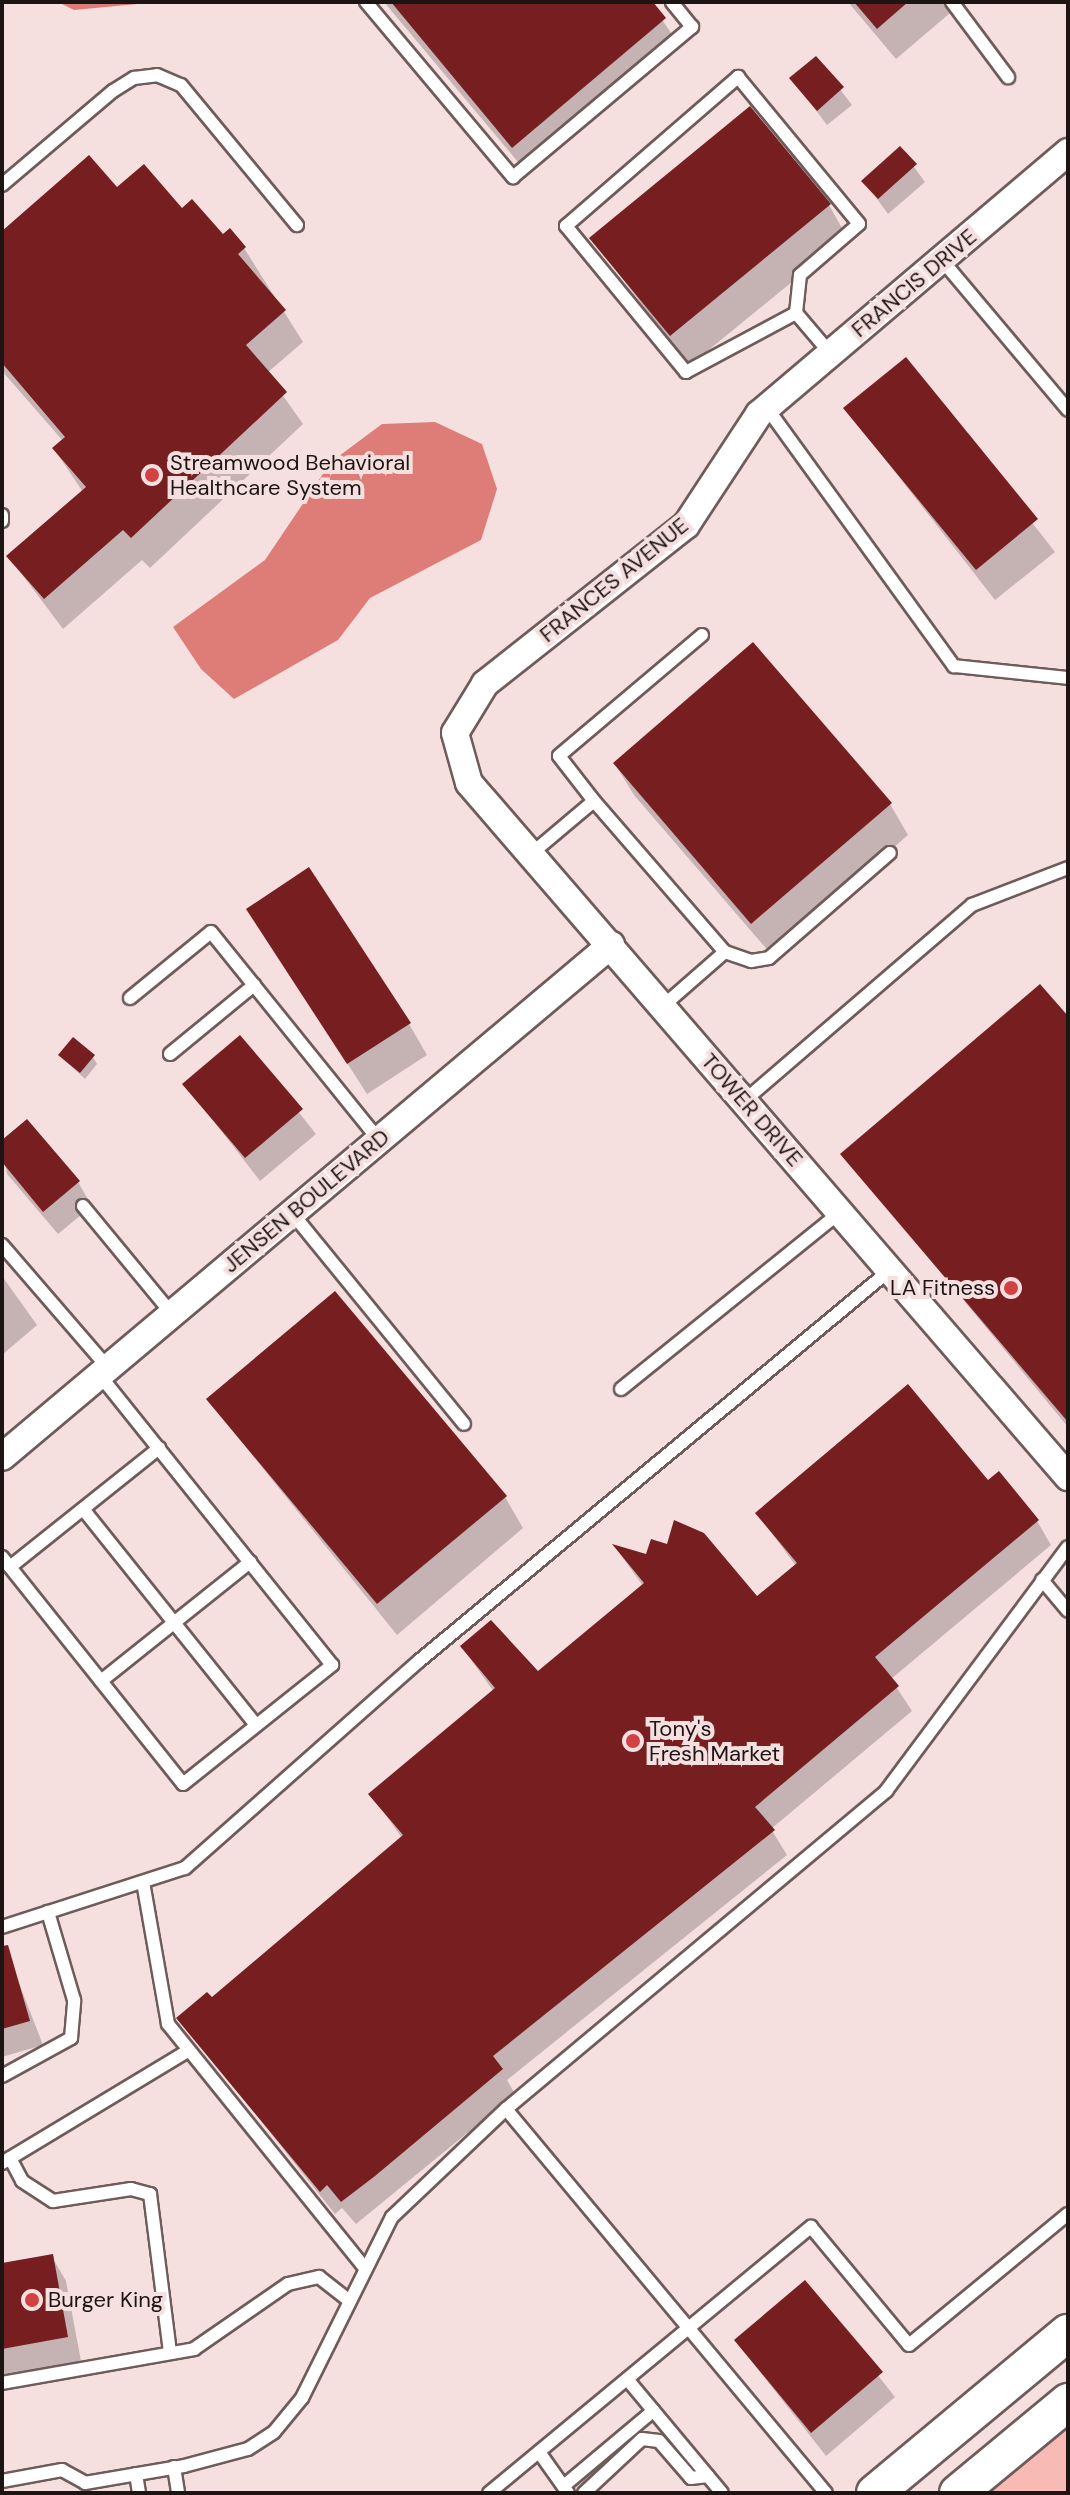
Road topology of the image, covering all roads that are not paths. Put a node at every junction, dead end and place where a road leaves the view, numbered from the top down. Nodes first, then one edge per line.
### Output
1 (366, 2) edge
2 (672, 2) edge
3 (952, 2) edge
4 (1008, 77) dead end
5 (1068, 152) edge
6 (2, 185) edge
7 (297, 225) dead end
8 (941, 259) junction
9 (796, 313) junction
10 (830, 353) junction
11 (1068, 410) edge
12 (763, 411) junction
13 (2, 515) edge
14 (2, 521) edge
15 (702, 635) dead end
16 (1068, 678) edge
17 (455, 733) joint
18 (594, 801) junction
19 (890, 853) dead end
20 (531, 854) junction
21 (1068, 868) edge
22 (611, 945) junction
23 (725, 952) junction
24 (254, 985) junction
25 (130, 998) dead end
26 (663, 1006) junction
27 (170, 1054) dead end
28 (744, 1101) junction
29 (379, 1140) junction
30 (83, 1206) dead end
31 (840, 1212) junction
32 (292, 1213) junction
33 (2, 1245) edge
34 (890, 1270) junction
35 (172, 1314) junction
36 (104, 1372) junction
37 (621, 1389) dead end
38 (464, 1424) dead end
39 (159, 1448) junction
40 (3, 1455) edge
41 (1068, 1477) edge
42 (83, 1509) junction
43 (1068, 1547) edge
44 (6, 1562) edge
45 (250, 1562) junction
46 (1042, 1580) junction
47 (1068, 1611) edge
48 (174, 1623) junction
49 (101, 1681) junction
50 (256, 1725) junction
51 (143, 1882) junction
52 (48, 1912) junction
53 (2, 1927) edge
54 (188, 2051) junction
55 (2, 2076) edge
56 (506, 2109) junction
57 (6, 2161) edge
58 (1068, 2214) edge
59 (363, 2266) junction
60 (346, 2298) junction
61 (688, 2328) junction
62 (1068, 2333) edge
63 (170, 2353) junction
64 (627, 2379) junction
65 (2, 2383) edge
66 (1068, 2402) edge
67 (653, 2411) junction
68 (539, 2452) junction
69 (174, 2467) junction
70 (136, 2474) junction
71 (708, 2476) junction
72 (2, 2481) edge
73 (81, 2488) edge
74 (567, 2488) edge
75 (139, 2493) edge
76 (178, 2493) edge
77 (489, 2493) edge
78 (584, 2493) edge
79 (722, 2493) edge
80 (826, 2493) edge
81 (875, 2493) edge
82 (958, 2493) edge

1 - 2 lane
3 - 4 lane
5 - 8 street, FRANCIS DRIVE
6 - 7 lane
8 - 10 street, FRANCIS DRIVE
8 - 11 lane
9 - 9 lane
9 - 10 lane
10 - 12 street, FRANCIS DRIVE
12 - 16 lane
12 - 17 street, FRANCES AVENUE
13 - 14 lane
15 - 18 lane
17 - 20 street, TOWER DRIVE
18 - 20 lane
18 - 23 lane
19 - 23 lane
20 - 22 street, TOWER DRIVE
21 - 28 lane
22 - 26 street, TOWER DRIVE
22 - 29 street, JENSEN BOULEVARD
23 - 26 lane
24 - 25 lane
24 - 27 lane
24 - 29 lane
26 - 28 street, TOWER DRIVE
28 - 31 street, TOWER DRIVE
29 - 32 street, JENSEN BOULEVARD
30 - 35 lane
31 - 34 street, TOWER DRIVE
31 - 37 lane
32 - 35 street, JENSEN BOULEVARD
32 - 38 lane
33 - 36 lane
34 - 41 street, TOWER DRIVE
34 - 51 lane
35 - 36 street, JENSEN BOULEVARD
36 - 39 lane
36 - 40 street, JENSEN BOULEVARD
39 - 42 lane
39 - 45 lane
42 - 44 lane
42 - 48 lane
43 - 46 lane
44 - 49 lane
45 - 48 lane
45 - 50 lane
46 - 47 lane
46 - 56 lane
48 - 49 lane
48 - 50 lane
49 - 50 lane
51 - 52 lane
51 - 54 lane
52 - 53 lane
52 - 55 lane
54 - 57 lane
54 - 59 lane
56 - 59 lane
56 - 61 lane
57 - 63 lane
58 - 61 lane
59 - 60 lane
60 - 63 lane
60 - 69 lane
61 - 64 lane
61 - 80 lane
62 - 81 main road
63 - 65 lane
64 - 67 lane
64 - 68 lane
66 - 82 main road
67 - 71 lane
67 - 74 lane
68 - 74 lane
68 - 77 lane
69 - 70 lane
69 - 76 lane
70 - 73 lane
70 - 75 lane
71 - 78 lane
71 - 79 lane
72 - 73 lane

